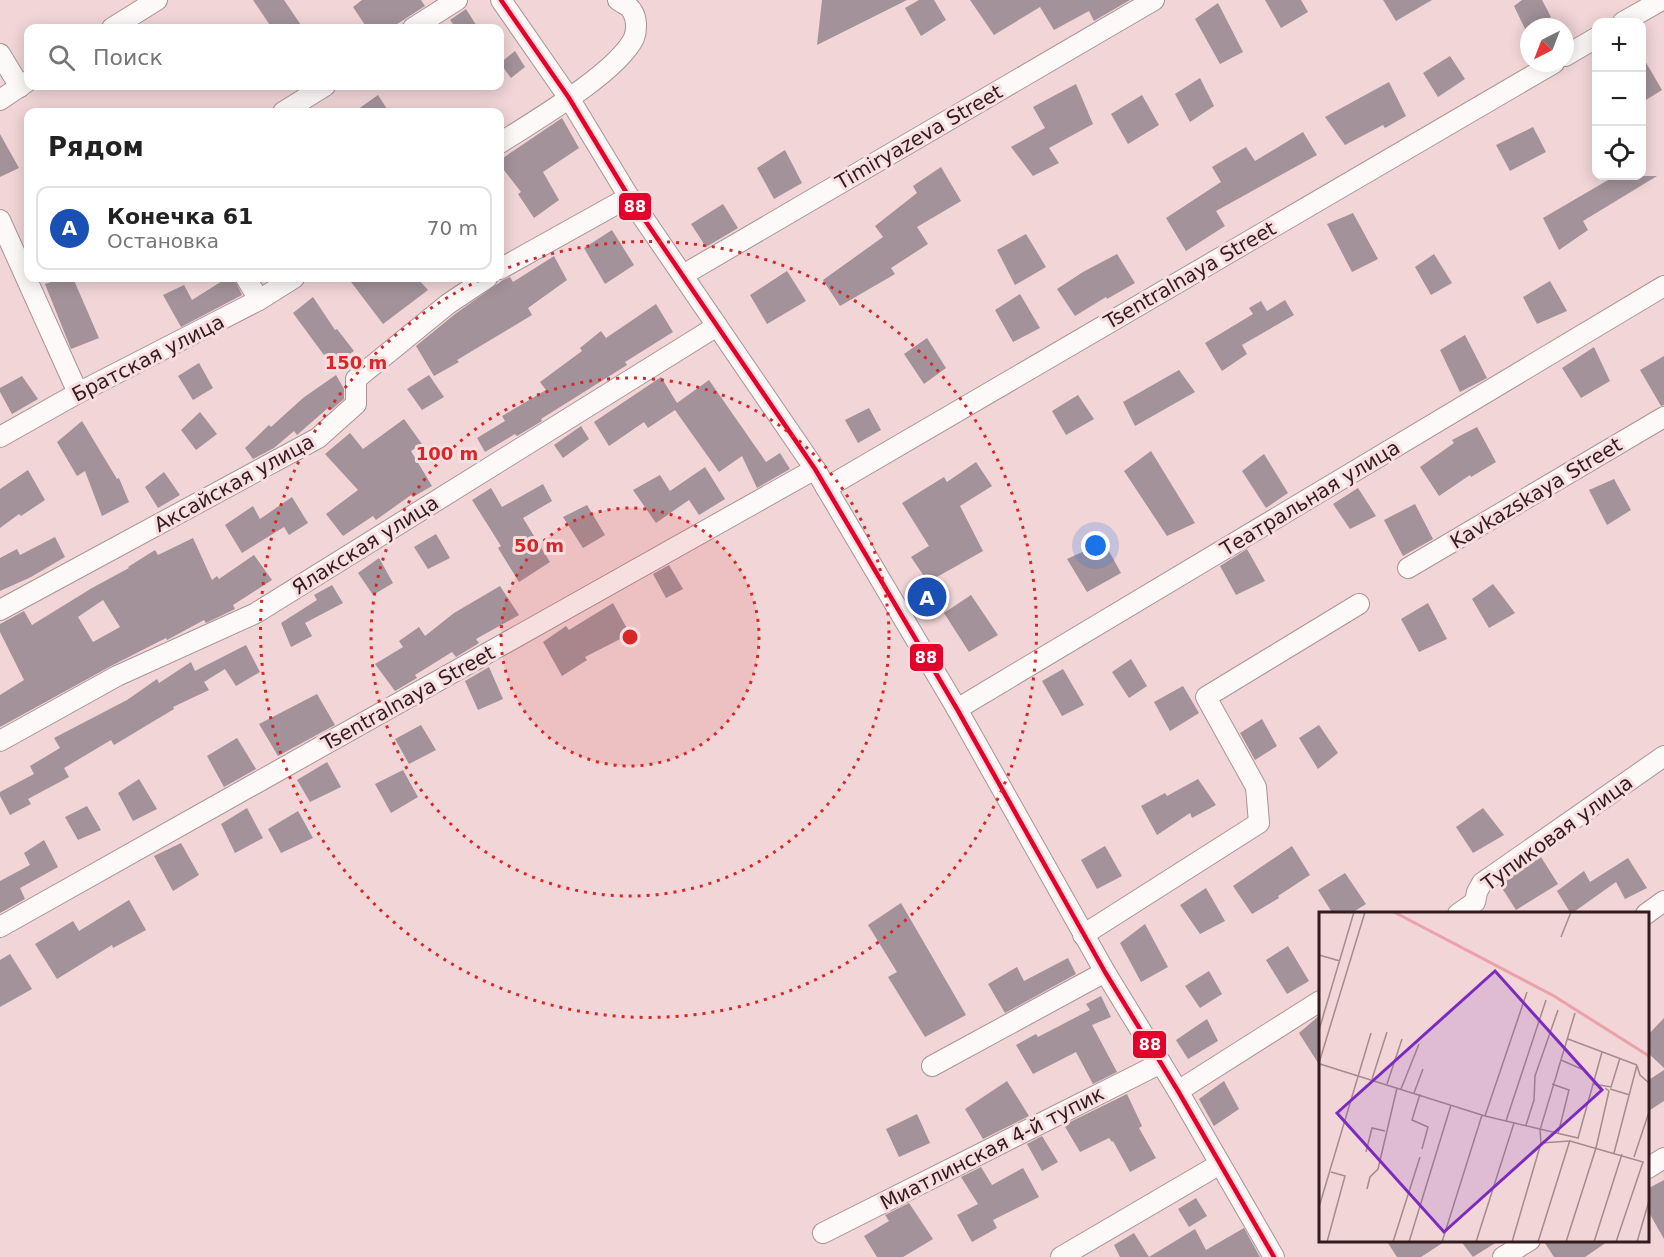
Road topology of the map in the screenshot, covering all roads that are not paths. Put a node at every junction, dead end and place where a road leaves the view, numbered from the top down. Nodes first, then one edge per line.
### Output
1 (157, 0) edge
2 (457, 0) edge
3 (501, 0) edge
4 (1154, 0) edge
5 (1662, 0) edge
6 (632, 3) edge
7 (1630, 18) edge
8 (118, 24) edge
9 (419, 24) edge
10 (1592, 40) edge
11 (1574, 51) edge
12 (0, 54) edge
13 (1539, 72) edge
14 (24, 84) edge
15 (319, 90) edge
16 (569, 98) junction
17 (0, 99) edge
18 (289, 108) edge
19 (504, 140) edge
20 (629, 197) junction
21 (0, 220) edge
22 (504, 267) edge
23 (24, 273) edge
24 (684, 275) junction
25 (28, 282) edge
26 (248, 282) edge
27 (288, 282) edge
28 (481, 282) edge
29 (1664, 286) edge
30 (259, 300) junction
31 (717, 326) junction
32 (78, 393) junction
33 (1664, 417) edge
34 (0, 436) edge
35 (815, 469) junction
36 (826, 488) junction
37 (1408, 568) dead end
38 (1359, 604) dead end
39 (0, 610) edge
40 (957, 709) junction
41 (0, 741) edge
42 (1664, 756) edge
43 (1664, 901) edge
44 (1480, 908) edge
45 (1465, 912) edge
46 (1649, 912) edge
47 (0, 927) edge
48 (1083, 935) junction
49 (1105, 972) junction
50 (1319, 1001) edge
51 (1161, 1063) junction
52 (933, 1066) dead end
53 (1178, 1091) junction
54 (1664, 1158) edge
55 (1220, 1164) junction
56 (1649, 1167) edge
57 (823, 1233) dead end
58 (1527, 1242) edge
59 (1061, 1257) edge
60 (1274, 1257) edge
61 (1503, 1257) edge

1 - 8 street
2 - 9 street
3 - 16 street
4 - 24 street, Timiryazeva Street
5 - 7 street
6 - 16 street
10 - 11 street
12 - 14 street
13 - 36 street, Tsentralnaya Street
14 - 17 street
15 - 18 street
16 - 19 street
16 - 20 street
20 - 22 street
20 - 24 street
21 - 23 street
24 - 31 street
25 - 32 street
26 - 30 street
27 - 30 street, Братская улица
28 - 39 street, Аксайская улица
29 - 40 street, Театральная улица
30 - 32 street, Братская улица
31 - 35 street
31 - 41 street, Ялакская улица
32 - 34 street, Братская улица
33 - 37 street, Kavkazskaya Street
35 - 36 street
35 - 47 street, Tsentralnaya Street
36 - 40 street
38 - 48 street
40 - 48 street
42 - 44 street, Тупиковая улица
43 - 46 street
44 - 45 street, Тупиковая улица
48 - 49 street
49 - 51 street
49 - 52 street
50 - 53 street
51 - 53 street
51 - 57 street, Миатлинская 4-й тупик
53 - 55 street
54 - 56 street
55 - 59 street
55 - 60 street
58 - 61 street

